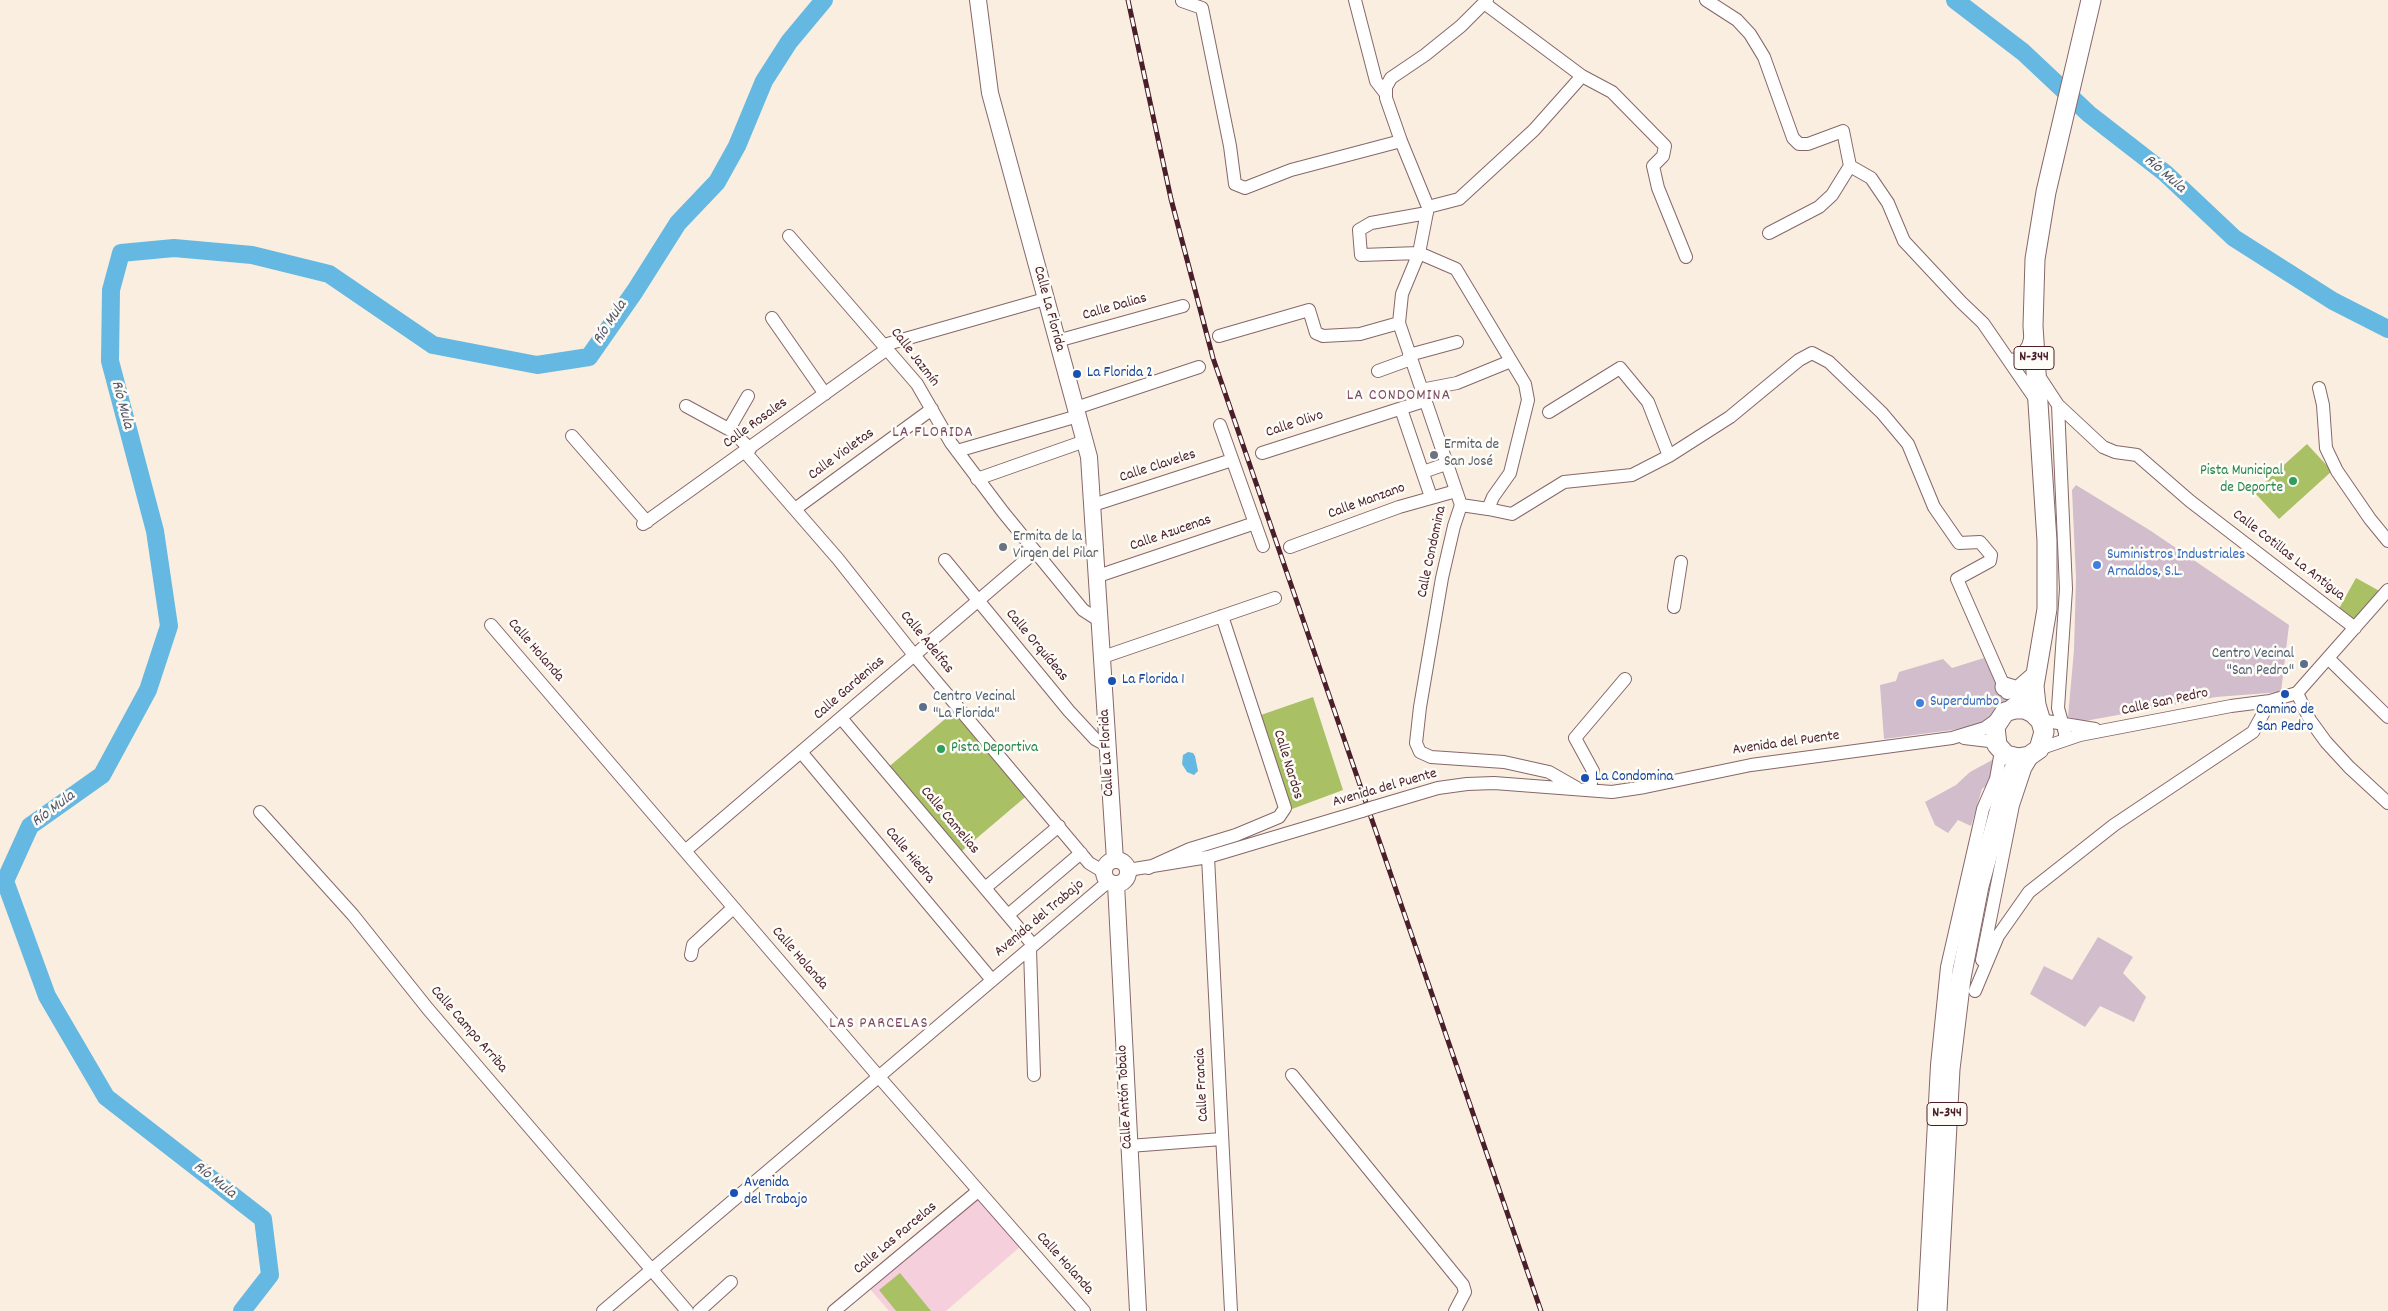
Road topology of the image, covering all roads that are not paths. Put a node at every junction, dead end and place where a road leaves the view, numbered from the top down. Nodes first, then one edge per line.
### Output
1 (1354, 0) edge
2 (1706, 0) edge
3 (2091, 0) edge
4 (1182, 1) edge
5 (1485, 2) edge
6 (978, 4) edge
7 (1582, 76) junction
8 (1386, 94) junction
9 (1401, 141) junction
10 (1850, 166) junction
11 (1427, 210) junction
12 (1769, 234) dead end
13 (789, 236) dead end
14 (1419, 253) junction
15 (1686, 257) dead end
16 (1045, 299) junction
17 (1183, 306) dead end
18 (772, 318) dead end
19 (1399, 324) junction
20 (2033, 326) junction
21 (1220, 336) dead end
22 (1057, 341) junction
23 (1457, 342) dead end
24 (885, 347) junction
25 (1410, 357) junction
26 (2010, 360) junction
27 (1511, 361) junction
28 (1199, 367) dead end
29 (2035, 368) junction
30 (1378, 371) dead end
31 (2319, 388) dead end
32 (825, 394) junction
33 (748, 396) dead end
34 (1422, 396) junction
35 (2036, 400) junction
36 (686, 406) dead end
37 (2058, 406) junction
38 (932, 408) junction
39 (1401, 409) junction
40 (1077, 412) junction
41 (1549, 412) dead end
42 (1220, 425) dead end
43 (729, 429) junction
44 (572, 436) dead end
45 (2040, 439) junction
46 (1085, 441) junction
47 (748, 451) junction
48 (957, 452) junction
49 (1262, 453) dead end
50 (1669, 456) junction
51 (1232, 460) junction
52 (1446, 464) junction
53 (1423, 472) junction
54 (977, 478) junction
55 (1456, 491) junction
56 (1432, 497) junction
57 (1094, 505) junction
58 (1461, 505) junction
59 (795, 509) junction
60 (1488, 509) junction
61 (1255, 523) junction
62 (2388, 541) edge
63 (1263, 546) dead end
64 (1290, 547) dead end
65 (1035, 552) junction
66 (945, 560) dead end
67 (1682, 562) dead end
68 (1098, 576) junction
69 (2388, 590) edge
70 (1275, 598) dead end
71 (978, 602) junction
72 (2382, 604) edge
73 (1674, 607) dead end
74 (1222, 616) junction
75 (1100, 621) junction
76 (491, 625) dead end
77 (2355, 628) junction
78 (914, 655) junction
79 (1103, 657) junction
80 (2329, 659) junction
81 (1625, 679) dead end
82 (2036, 679) junction
83 (2005, 687) junction
84 (2297, 693) junction
85 (2270, 701) junction
86 (2006, 713) junction
87 (2388, 717) edge
88 (841, 718) junction
89 (2040, 720) junction
90 (2062, 723) junction
91 (2110, 731) junction
92 (1952, 738) junction
93 (2065, 740) junction
94 (1108, 746) junction
95 (2000, 749) junction
96 (801, 752) junction
97 (2033, 752) junction
98 (1583, 788) junction
99 (2002, 801) junction
100 (2388, 803) edge
101 (260, 812) dead end
102 (1058, 826) junction
103 (685, 851) junction
104 (1081, 852) junction
105 (1208, 857) junction
106 (1148, 868) junction
107 (1128, 870) joint
108 (1111, 874) junction
109 (985, 888) junction
110 (734, 908) junction
111 (1008, 915) junction
112 (1031, 947) junction
113 (691, 955) dead end
114 (992, 980) junction
115 (1034, 1075) dead end
116 (1292, 1076) dead end
117 (879, 1077) junction
118 (1222, 1139) junction
119 (1129, 1146) junction
120 (978, 1191) junction
121 (652, 1270) junction
122 (731, 1282) dead end
123 (603, 1311) edge
124 (687, 1311) edge
125 (699, 1311) edge
126 (834, 1311) edge
127 (1084, 1311) edge
128 (1138, 1311) edge
129 (1231, 1311) edge
130 (1455, 1311) edge
131 (1924, 1311) edge
132 (1937, 1311) edge

1 - 8 street
2 - 10 street
3 - 20 highway, N-344
4 - 9 street
5 - 7 street
5 - 8 street
6 - 16 main road, Calle La Florida
7 - 11 street
7 - 15 street
8 - 9 street
9 - 11 street
10 - 12 street
10 - 26 street
11 - 14 street, Calle Condomina
11 - 14 street
13 - 24 street, Calle Jazmín
14 - 19 street, Calle Condomina
14 - 27 street
16 - 22 main road, Calle La Florida
16 - 24 street, Calle Rosales
17 - 22 street, Calle Dalias
18 - 32 street
19 - 21 street
19 - 25 street, Calle Condomina
20 - 26 street
20 - 29 highway, N-344
22 - 40 main road, Calle La Florida
23 - 25 street
24 - 32 street, Calle Rosales
24 - 38 street, Calle Jazmín
25 - 30 street
25 - 34 street, Calle Condomina
26 - 35 street
27 - 34 street, Calle Olivo
27 - 60 street
28 - 40 street
29 - 35 highway, N-344
29 - 37 street
31 - 62 street
32 - 47 street, Calle Rosales
33 - 43 street
34 - 39 street, Calle Olivo
34 - 52 street, Calle Condomina
35 - 45 highway, N-344
36 - 43 street, Calle Adelfas
37 - 45 street
37 - 77 street, Calle Cotillas La Antigua
37 - 90 street
38 - 48 street, Calle Jazmín
38 - 59 street, Calle Violetas
39 - 49 street, Calle Olivo
39 - 53 street
40 - 46 main road, Calle La Florida
40 - 48 street
41 - 50 street
42 - 51 street
43 - 47 street, Calle Adelfas
44 - 47 street, Calle Rosales
45 - 82 highway, N-344
46 - 54 street
46 - 57 main road, Calle La Florida
47 - 59 street, Calle Adelfas
48 - 54 street, Calle Jazmín
50 - 60 street
50 - 83 street
51 - 57 street, Calle Claveles
51 - 61 street
52 - 53 street
52 - 55 street, Calle Condomina
53 - 56 street
54 - 65 street, Calle Jazmín
55 - 56 street, Calle Manzano
55 - 58 street, Calle Condomina
56 - 64 street, Calle Manzano
57 - 68 main road, Calle La Florida
58 - 60 street
58 - 98 street, Calle Condomina
59 - 78 street, Calle Adelfas
61 - 63 street
61 - 68 street, Calle Azucenas
65 - 71 street, Calle Gardenias
65 - 75 street, Calle Jazmín
66 - 71 street, Calle Orquídeas
67 - 73 street
68 - 75 main road, Calle La Florida
69 - 72 street
70 - 74 street
71 - 78 street, Calle Gardenias
71 - 94 street, Calle Orquídeas
72 - 77 street
74 - 79 street
74 - 106 street, Calle Nardos
75 - 79 main road, Calle La Florida
76 - 103 street, Calle Holanda
77 - 80 street
78 - 88 street, Calle Gardenias
78 - 102 street, Calle Adelfas
79 - 94 main road, Calle La Florida
80 - 84 street
80 - 87 street
81 - 98 street
82 - 83 highway
82 - 86 highway
82 - 89 highway
83 - 86 street
84 - 85 street, Calle San Pedro
84 - 100 street
85 - 91 street, Calle San Pedro
85 - 97 street
86 - 89 highway
86 - 92 street, Avenida del Puente
86 - 95 highway, N-344
88 - 96 street, Calle Gardenias
88 - 109 street, Calle Camelias
89 - 90 street, Calle San Pedro
89 - 97 highway
90 - 91 street, Calle San Pedro
90 - 93 street
91 - 93 street, Calle San Pedro
92 - 95 street, Avenida del Puente
92 - 98 street, Avenida del Puente
93 - 97 street, Calle San Pedro
94 - 108 main road, Calle La Florida
95 - 97 highway
95 - 99 highway, N-344
95 - 131 street
96 - 103 street, Calle Gardenias
96 - 114 street, Calle Hiedra
97 - 99 highway
98 - 105 street, Avenida del Puente, bridge
99 - 132 highway, N-344
101 - 121 street, Calle Campo Arriba
102 - 104 street, Calle Adelfas
102 - 109 street
103 - 110 street, Calle Holanda
104 - 108 street, Calle Adelfas
104 - 111 street
105 - 106 street, Avenida del Puente
105 - 118 street, Calle Francia
106 - 107 street, Avenida del Puente
107 - 108 main road
108 - 112 street, Avenida del Trabajo
108 - 119 main road, Calle Antón Tobalo
109 - 111 street, Calle Camelias
110 - 113 street
110 - 117 street, Calle Holanda
111 - 112 street, Calle Camelias
112 - 114 street, Avenida del Trabajo
112 - 115 street
114 - 117 street, Avenida del Trabajo
116 - 130 street
117 - 120 street, Calle Holanda
117 - 121 street, Avenida del Trabajo
118 - 119 street
118 - 129 street, Calle Francia
119 - 128 main road, Calle Antón Tobalo
120 - 126 street, Calle Las Parcelas
120 - 127 street, Calle Holanda
121 - 123 street, Avenida del Trabajo
121 - 124 street, Calle Campo Arriba
122 - 125 street

